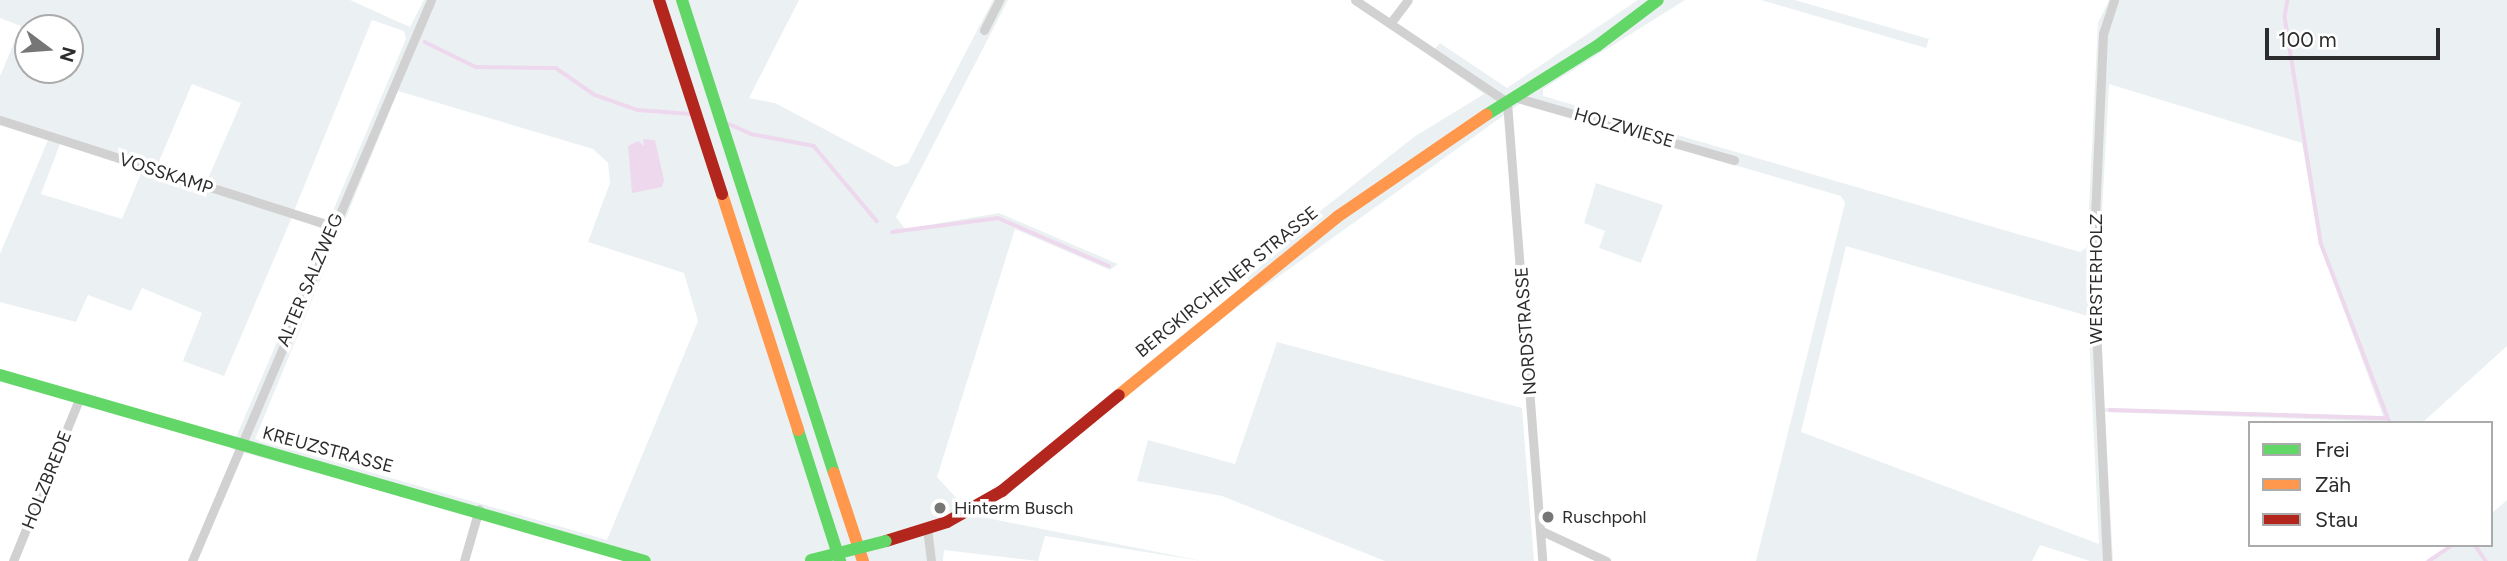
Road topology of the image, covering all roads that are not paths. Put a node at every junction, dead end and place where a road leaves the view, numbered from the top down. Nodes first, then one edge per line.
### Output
1 (431, 0) edge
2 (659, 0) edge
3 (682, 0) edge
4 (999, 0) edge
5 (1355, 0) edge
6 (1408, 0) edge
7 (1658, 0) edge
8 (2114, 0) edge
9 (1392, 20) junction
10 (984, 30) dead end
11 (1511, 99) junction
12 (0, 120) edge
13 (1734, 160) dead end
14 (332, 226) junction
15 (0, 375) edge
16 (79, 399) junction
17 (241, 445) junction
18 (479, 509) junction
19 (927, 528) junction
20 (1542, 531) junction
21 (13, 561) edge
22 (192, 561) edge
23 (464, 561) edge
24 (645, 561) edge
25 (810, 561) edge
26 (841, 561) edge
27 (863, 561) edge
28 (931, 561) edge
29 (1542, 561) edge
30 (1606, 561) edge
31 (2107, 561) edge

1 - 14 street, ALTER SALZWEG
2 - 26 main road
3 - 27 main road
4 - 10 street
5 - 9 street, HOLZWIESE
6 - 9 street
7 - 11 main road, BERGKIRCHENER STRASSE
8 - 31 street, WERSTERHOLZ
9 - 11 street, HOLZWIESE
11 - 13 street, HOLZWIESE
11 - 19 main road, BERGKIRCHENER STRASSE
11 - 20 street, NORDSTRASSE
12 - 14 street, VOSSKAMP
14 - 17 street, ALTER SALZWEG
15 - 16 main road, KREUZSTRASSE
16 - 17 main road, KREUZSTRASSE
16 - 21 street, HOLZBREDE
17 - 18 main road, KREUZSTRASSE
17 - 22 street, ALTER SALZWEG
18 - 23 street
18 - 24 main road, KREUZSTRASSE
19 - 25 main road, BERGKIRCHENER STRASSE, bridge
19 - 28 street
20 - 29 street, NORDSTRASSE
20 - 30 street

